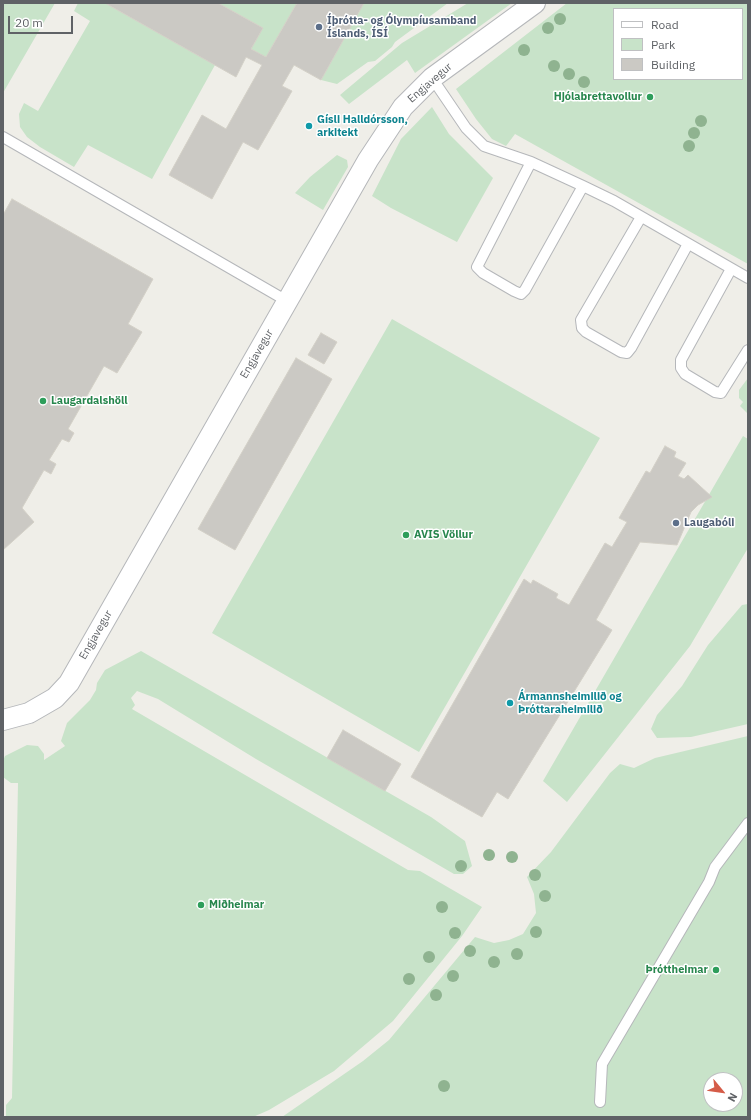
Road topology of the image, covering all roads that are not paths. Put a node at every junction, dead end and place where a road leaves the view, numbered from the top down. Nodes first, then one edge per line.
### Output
1 (535, 3) edge
2 (432, 78) junction
3 (3, 137) edge
4 (531, 162) junction
5 (583, 186) junction
6 (641, 217) junction
7 (688, 244) junction
8 (731, 269) junction
9 (748, 278) edge
10 (287, 301) junction
11 (748, 350) edge
12 (3, 720) edge
13 (748, 823) edge
14 (600, 1102) dead end

1 - 2 street, Engjavegur
2 - 4 lane
2 - 10 street, Engjavegur
3 - 10 lane
4 - 5 lane
4 - 5 lane
5 - 6 lane
6 - 7 lane
6 - 7 lane
7 - 8 lane
8 - 9 lane
8 - 11 lane
10 - 12 street, Engjavegur
13 - 14 lane

